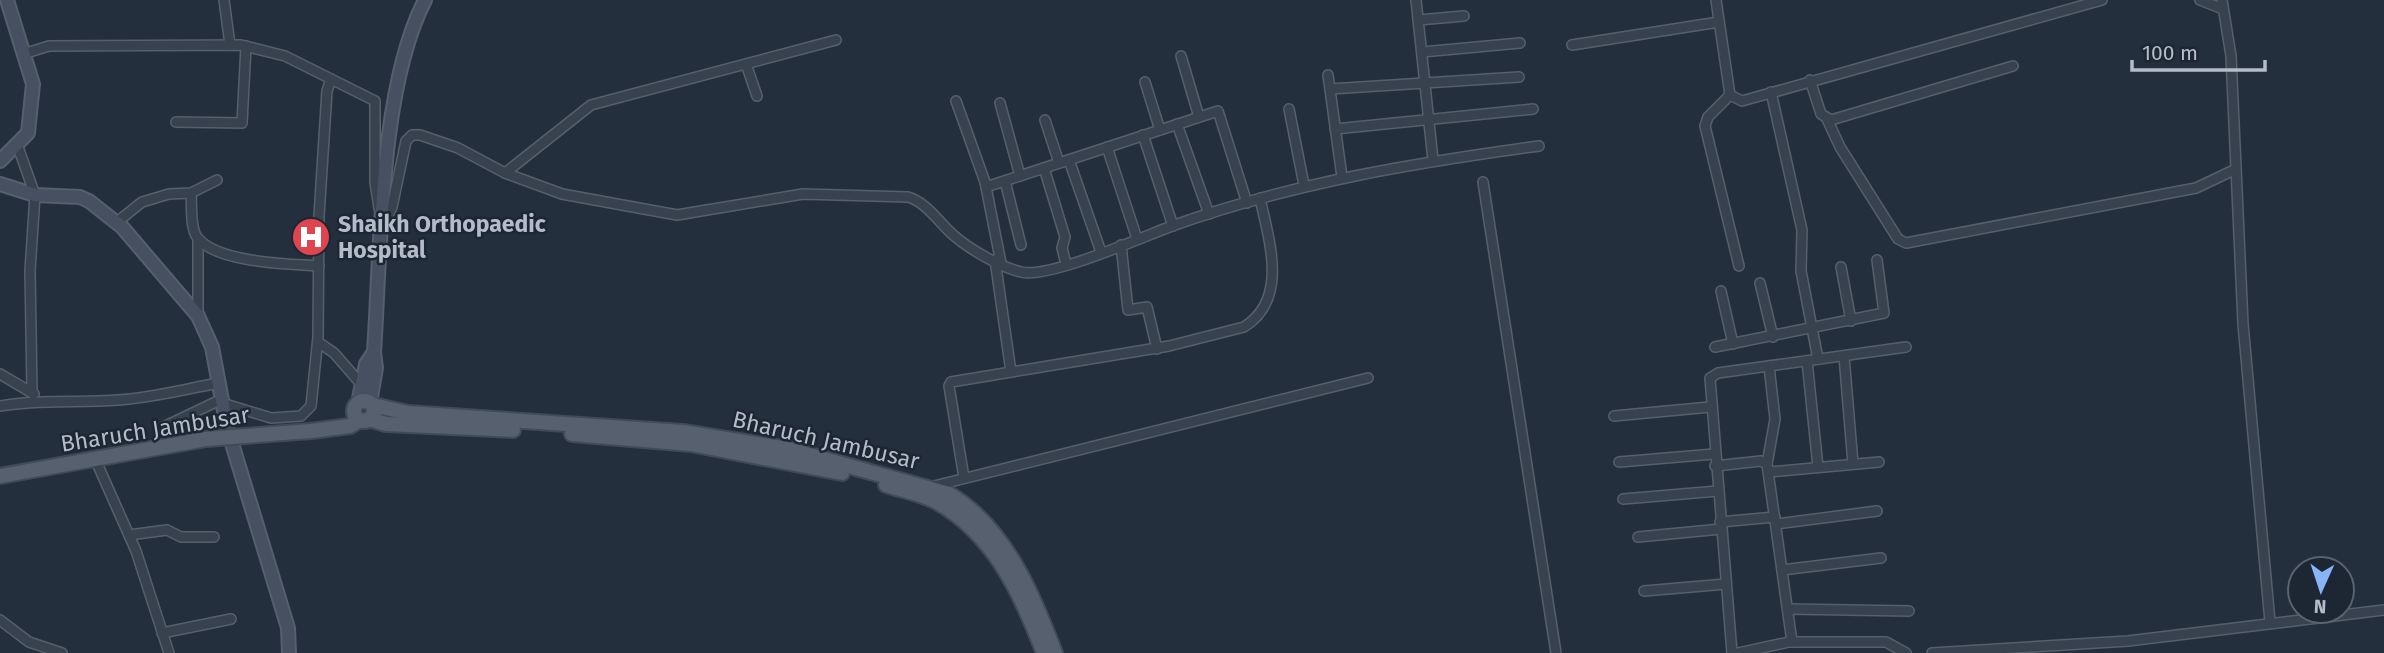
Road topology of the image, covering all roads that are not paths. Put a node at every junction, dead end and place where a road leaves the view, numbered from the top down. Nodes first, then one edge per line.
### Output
1 (7, 0) edge
2 (224, 0) edge
3 (425, 0) edge
4 (1416, 0) edge
5 (1716, 0) edge
6 (2102, 0) edge
7 (2200, 0) edge
8 (2222, 5) edge
9 (1464, 16) dead end
10 (1418, 20) junction
11 (1719, 22) junction
12 (836, 40) dead end
13 (1520, 43) dead end
14 (230, 45) junction
15 (1572, 45) dead end
16 (246, 46) junction
17 (1422, 52) junction
18 (23, 54) junction
19 (1181, 56) dead end
20 (746, 64) junction
21 (2013, 66) dead end
22 (1328, 75) dead end
23 (1519, 77) dead end
24 (331, 79) junction
25 (1810, 80) junction
26 (1145, 82) dead end
27 (1425, 83) junction
28 (1330, 89) junction
29 (1771, 92) junction
30 (1730, 95) junction
31 (757, 96) dead end
32 (956, 101) dead end
33 (1000, 103) dead end
34 (1289, 109) dead end
35 (1532, 109) dead end
36 (1199, 117) junction
37 (1045, 120) dead end
38 (1429, 120) junction
39 (1827, 120) junction
40 (176, 122) dead end
41 (1177, 124) junction
42 (1335, 129) junction
43 (1160, 130) junction
44 (1143, 135) junction
45 (17, 144) junction
46 (1539, 146) dead end
47 (1107, 147) junction
48 (1433, 160) junction
49 (0, 161) edge
50 (1064, 161) junction
51 (1044, 168) junction
52 (2234, 170) junction
53 (507, 171) junction
54 (1020, 176) junction
55 (1342, 177) junction
56 (217, 180) dead end
57 (1005, 181) junction
58 (1483, 182) dead end
59 (0, 184) edge
60 (1304, 185) junction
61 (986, 187) junction
62 (191, 193) junction
63 (35, 195) junction
64 (1260, 198) junction
65 (1247, 202) junction
66 (1209, 214) junction
67 (117, 222) junction
68 (382, 226) junction
69 (1173, 226) junction
70 (198, 239) junction
71 (1137, 239) junction
72 (1021, 245) dead end
73 (1121, 245) junction
74 (1101, 252) junction
75 (1877, 260) dead end
76 (998, 262) junction
77 (1066, 264) junction
78 (319, 266) junction
79 (1739, 266) dead end
80 (1840, 267) dead end
81 (1760, 283) dead end
82 (1721, 291) dead end
83 (198, 316) junction
84 (1851, 321) junction
85 (1813, 330) junction
86 (1773, 337) junction
87 (317, 342) junction
88 (1733, 344) junction
89 (1714, 347) dead end
90 (1906, 347) dead end
91 (1157, 349) junction
92 (374, 352) junction
93 (1844, 356) junction
94 (1818, 359) junction
95 (1807, 361) junction
96 (1769, 366) junction
97 (1011, 372) junction
98 (0, 374) edge
99 (1368, 378) dead end
100 (219, 383) junction
101 (362, 385) junction
102 (32, 391) junction
103 (222, 401) junction
104 (37, 403) junction
105 (0, 406) edge
106 (1710, 407) junction
107 (364, 410) junction
108 (1614, 416) dead end
109 (159, 429) dead end
110 (1714, 454) junction
111 (96, 461) junction
112 (1619, 462) dead end
113 (1879, 462) dead end
114 (1853, 464) junction
115 (1715, 466) junction
116 (1818, 467) junction
117 (1768, 468) junction
118 (0, 476) edge
119 (964, 478) junction
120 (929, 488) junction
121 (1718, 491) junction
122 (944, 499) junction
123 (1623, 499) dead end
124 (1877, 511) dead end
125 (1776, 520) junction
126 (1721, 525) junction
127 (129, 535) junction
128 (214, 537) dead end
129 (1638, 537) dead end
130 (1881, 558) dead end
131 (1783, 570) junction
132 (1726, 584) junction
133 (1644, 591) dead end
134 (1788, 609) junction
135 (2384, 610) edge
136 (1909, 611) dead end
137 (231, 619) dead end
138 (0, 620) edge
139 (2270, 622) junction
140 (162, 634) junction
141 (1793, 642) junction
142 (2095, 648) edge
143 (1045, 650) edge
144 (2030, 650) edge
145 (1903, 652) edge
146 (62, 653) edge
147 (169, 653) edge
148 (289, 653) edge
149 (1556, 653) edge
150 (1732, 653) edge
151 (1738, 653) edge
152 (1932, 653) edge

1 - 18 street
2 - 14 street
3 - 68 street
4 - 10 street
5 - 11 street
6 - 25 street
7 - 8 street
8 - 52 street
9 - 10 street
10 - 17 street
11 - 15 street
11 - 30 street
12 - 20 street
13 - 17 street
14 - 16 street
14 - 18 street
16 - 24 street
16 - 40 street
17 - 27 street
18 - 45 street
19 - 36 street
20 - 31 street
20 - 53 street
21 - 39 street
22 - 28 street
23 - 27 street
24 - 68 street
24 - 78 street
25 - 29 street
25 - 39 street
26 - 43 street
27 - 28 street
27 - 38 street
28 - 42 street
29 - 30 street
29 - 85 street
30 - 79 street
32 - 61 street
33 - 54 street
34 - 60 street
35 - 38 street
36 - 41 street
36 - 65 street
37 - 50 street
38 - 42 street
38 - 48 street
39 - 52 street
41 - 43 street
41 - 66 street
42 - 55 street
43 - 44 street
44 - 47 street
44 - 69 street
45 - 49 street
45 - 63 street
46 - 48 street
47 - 50 street
47 - 71 street
48 - 55 street
50 - 51 street
50 - 74 street
51 - 54 street
51 - 77 street
52 - 139 street
53 - 68 street
53 - 76 street
54 - 57 street
55 - 60 street
56 - 62 street
57 - 61 street
57 - 72 street
58 - 149 street
59 - 63 street
60 - 64 street
61 - 76 street
62 - 67 street
62 - 70 street
63 - 67 street
63 - 102 street
64 - 65 street
64 - 91 street
65 - 66 street
66 - 69 street
67 - 83 street
68 - 92 street
69 - 71 street
70 - 78 street
70 - 83 street
71 - 73 street
73 - 74 street
73 - 91 street
74 - 77 street
75 - 84 street
76 - 77 street
76 - 97 street
78 - 87 street
80 - 84 street
81 - 86 street
82 - 88 street
83 - 100 street
84 - 85 street
85 - 86 street
85 - 94 street
86 - 88 street
87 - 101 street
87 - 103 street
88 - 89 street
90 - 93 street
91 - 97 street
92 - 101 street
92 - 107 street
93 - 94 street
93 - 114 street
94 - 95 street
95 - 96 street
95 - 116 street
96 - 106 street
96 - 117 street
97 - 119 street
98 - 102 street
99 - 119 street
100 - 103 street
100 - 104 street
101 - 107 street
102 - 104 street
103 - 109 street
103 - 148 street
104 - 105 street
106 - 108 street
106 - 110 street
107 - 111 main road, Bharuch Jambusar, bridge
107 - 120 main road, Bharuch Jambusar
107 - 122 main road, Bharuch Jambusar
110 - 112 street
110 - 115 street
111 - 118 main road, Bharuch Jambusar
111 - 127 street
113 - 114 street
114 - 116 street
115 - 117 street
115 - 121 street
116 - 117 street
117 - 125 street
119 - 120 street
120 - 122 main road, Bharuch Jambusar
121 - 123 street
121 - 126 street
122 - 143 main road, Bharuch Jambusar
124 - 125 street
125 - 126 street
125 - 131 street
126 - 129 street
126 - 132 street
127 - 128 street
127 - 140 street
130 - 131 street
131 - 134 street
132 - 133 street
132 - 150 street
134 - 136 street
134 - 141 street
135 - 139 street
137 - 140 street
138 - 146 street
139 - 142 street
140 - 147 street
141 - 145 street
141 - 151 street
142 - 144 street
144 - 152 street

